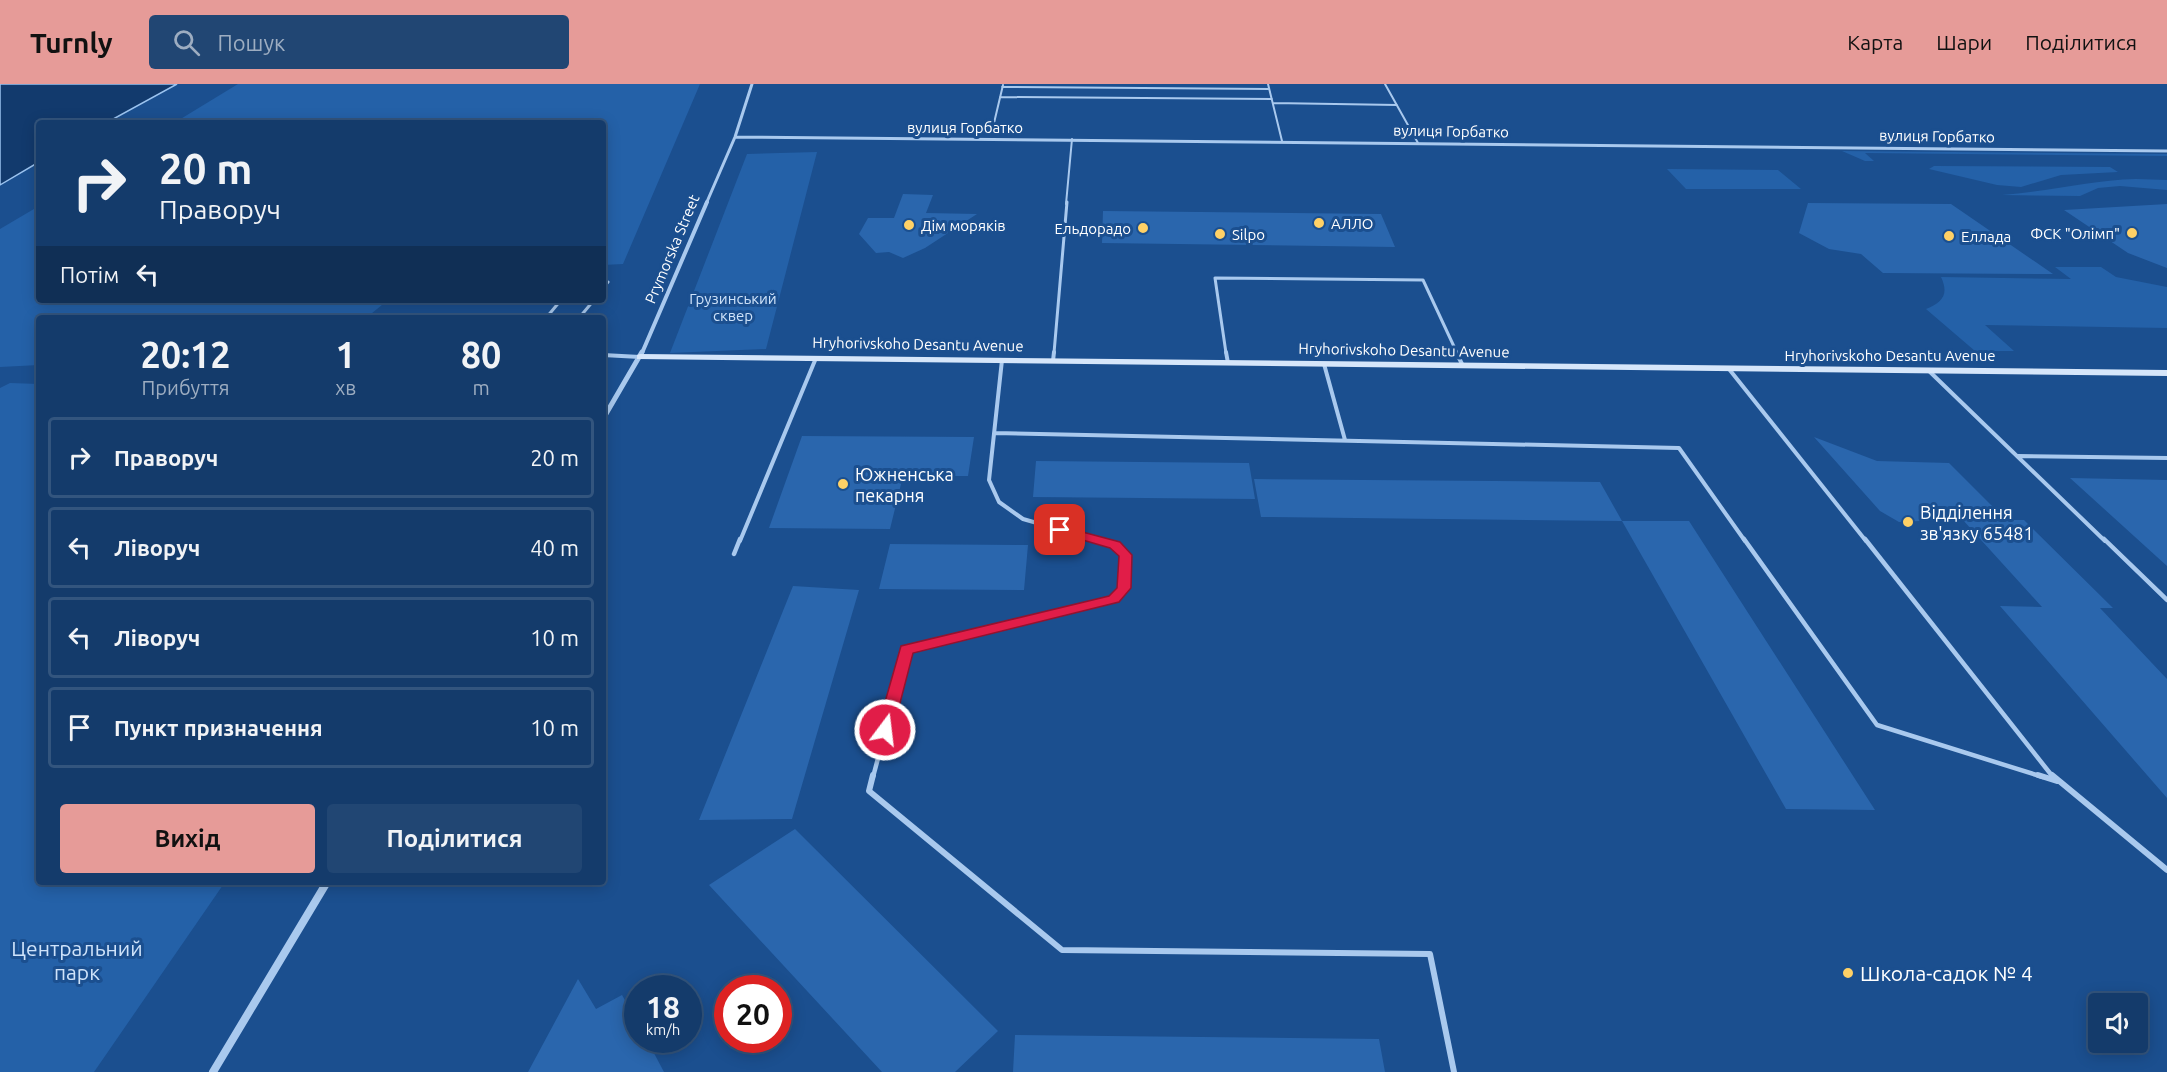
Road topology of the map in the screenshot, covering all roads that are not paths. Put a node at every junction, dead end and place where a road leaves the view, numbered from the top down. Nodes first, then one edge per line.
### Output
1 (752, 84) edge
2 (1195, 84) edge
3 (1268, 84) edge
4 (1385, 84) edge
5 (1003, 85) edge
6 (1205, 88) junction
7 (1269, 89) junction
8 (1000, 97) junction
9 (1273, 101) junction
10 (1397, 105) junction
11 (994, 123) dead end
12 (735, 137) junction
13 (1072, 139) junction
14 (1282, 141) junction
15 (1418, 143) junction
16 (2167, 151) edge
17 (558, 303) edge
18 (592, 303) edge
19 (548, 315) edge
20 (582, 315) edge
21 (606, 355) edge
22 (640, 357) junction
23 (816, 358) junction
24 (1002, 360) junction
25 (1053, 361) junction
26 (1228, 363) junction
27 (1324, 364) junction
28 (1463, 366) junction
29 (1729, 369) junction
30 (1929, 370) junction
31 (2167, 373) edge
32 (606, 414) edge
33 (994, 433) junction
34 (1345, 440) junction
35 (2018, 456) junction
36 (2167, 458) edge
37 (734, 554) dead end
38 (2167, 600) edge
39 (2057, 781) junction
40 (2167, 870) edge
41 (325, 885) edge
42 (213, 1072) edge
43 (1454, 1072) edge

1 - 12 street, Prymorska Street
2 - 6 lane
3 - 7 lane
4 - 10 lane
5 - 6 lane
5 - 8 lane
6 - 7 lane
7 - 9 lane
8 - 9 lane
8 - 11 lane
9 - 10 lane
9 - 14 lane
10 - 15 lane
12 - 13 street, вулиця Горбатко
12 - 22 street, Prymorska Street
13 - 14 street, вулиця Горбатко
13 - 25 lane
14 - 15 street, вулиця Горбатко
15 - 16 street, вулиця Горбатко
17 - 19 lane
18 - 20 lane
21 - 22 lane
22 - 23 street, Hryhorivskoho Desantu Avenue
22 - 32 street, Prymorska Street
23 - 24 street, Hryhorivskoho Desantu Avenue
23 - 37 lane
24 - 25 street, Hryhorivskoho Desantu Avenue
24 - 33 lane
25 - 26 street, Hryhorivskoho Desantu Avenue
26 - 27 street, Hryhorivskoho Desantu Avenue
26 - 28 lane
27 - 28 street, Hryhorivskoho Desantu Avenue
27 - 34 lane
28 - 29 street, Hryhorivskoho Desantu Avenue
29 - 30 street, Hryhorivskoho Desantu Avenue
29 - 39 lane
30 - 31 street, Hryhorivskoho Desantu Avenue
30 - 35 lane
33 - 34 lane
33 - 43 lane
34 - 39 lane
35 - 36 lane
35 - 38 lane
39 - 40 lane
41 - 42 street

